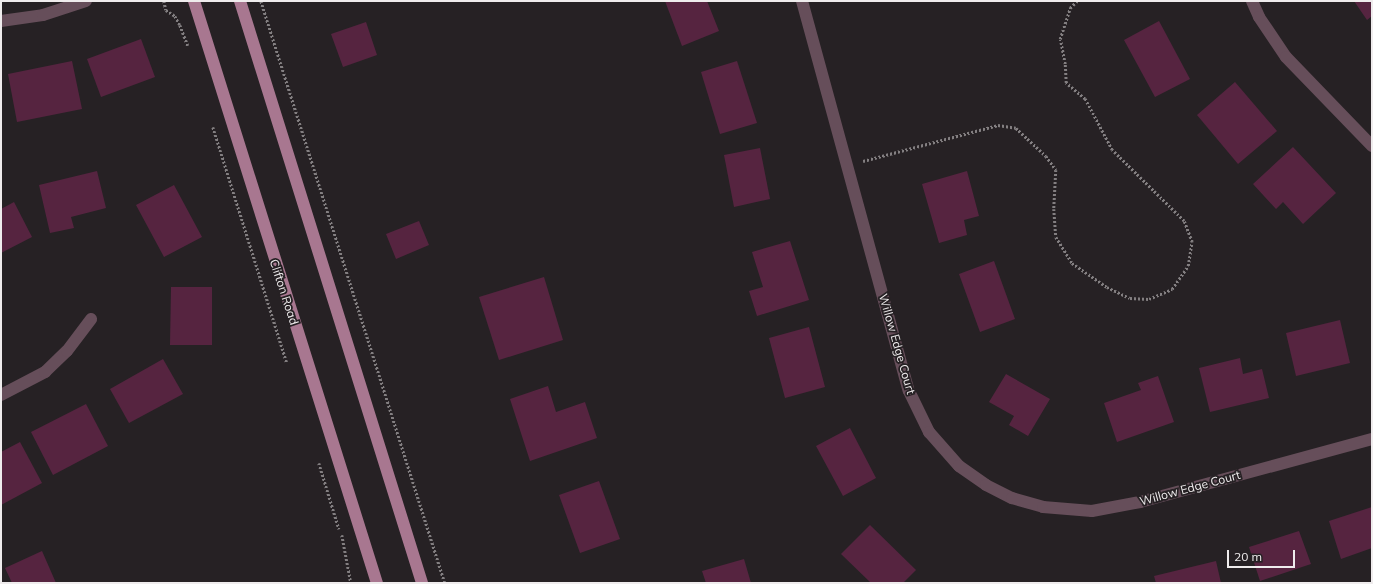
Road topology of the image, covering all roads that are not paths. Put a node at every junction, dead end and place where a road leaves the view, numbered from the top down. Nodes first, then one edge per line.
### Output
1 (86, 1) edge
2 (194, 1) edge
3 (240, 1) edge
4 (802, 1) edge
5 (1252, 1) edge
6 (1, 21) edge
7 (1372, 146) edge
8 (91, 319) dead end
9 (1, 395) edge
10 (1372, 439) edge
11 (377, 583) edge
12 (422, 583) edge

1 - 6 street
2 - 11 main road, Clifton Road
3 - 12 main road
4 - 10 street, Willow Edge Court
5 - 7 street
8 - 9 street

